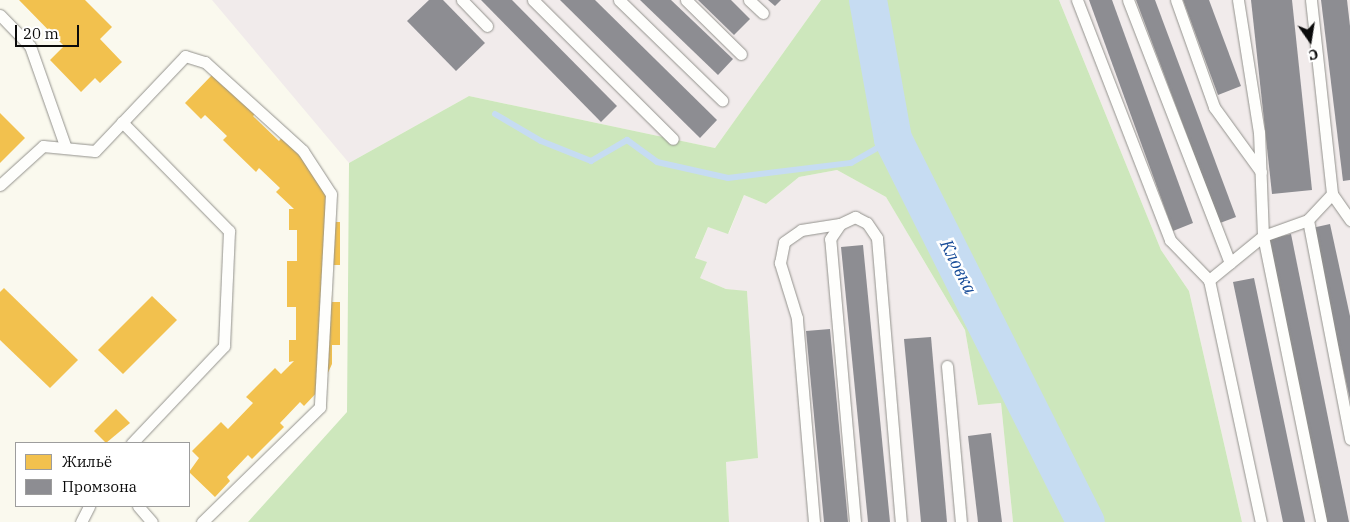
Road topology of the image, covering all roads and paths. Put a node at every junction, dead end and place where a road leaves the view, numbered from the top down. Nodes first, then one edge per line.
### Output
1 (462, 0) edge
2 (533, 0) edge
3 (619, 0) edge
4 (686, 0) edge
5 (749, 0) edge
6 (1077, 0) edge
7 (1128, 0) edge
8 (1176, 0) edge
9 (1238, 0) edge
10 (1311, 0) edge
11 (763, 14) dead end
12 (0, 15) edge
13 (488, 26) dead end
14 (741, 54) dead end
15 (722, 100) dead end
16 (122, 122) junction
17 (672, 139) dead end
18 (66, 148) junction
19 (1261, 172) junction
20 (0, 185) edge
21 (1332, 194) junction
22 (1308, 220) junction
23 (1350, 220) edge
24 (840, 224) junction
25 (1263, 236) junction
26 (1230, 263) junction
27 (1208, 280) junction
28 (947, 366) dead end
29 (1350, 439) edge
30 (133, 442) edge
31 (88, 507) edge
32 (139, 507) edge
33 (81, 522) edge
34 (152, 522) edge
35 (202, 522) edge
36 (814, 522) edge
37 (855, 522) edge
38 (901, 522) edge
39 (961, 522) edge
40 (1261, 522) edge
41 (1321, 522) edge

1 - 13 lane
2 - 17 lane
3 - 15 lane
4 - 14 lane
5 - 11 lane
6 - 27 lane
7 - 26 lane
8 - 19 lane
9 - 19 lane
10 - 21 lane
12 - 18 lane
16 - 18 lane
16 - 30 lane
16 - 35 lane
18 - 20 lane
19 - 25 lane
21 - 22 lane
21 - 23 lane
22 - 25 lane
22 - 29 lane
24 - 36 lane
24 - 37 lane
24 - 38 lane
25 - 26 lane
25 - 41 lane
26 - 27 lane
27 - 40 lane
28 - 39 lane
31 - 33 lane
32 - 34 lane

